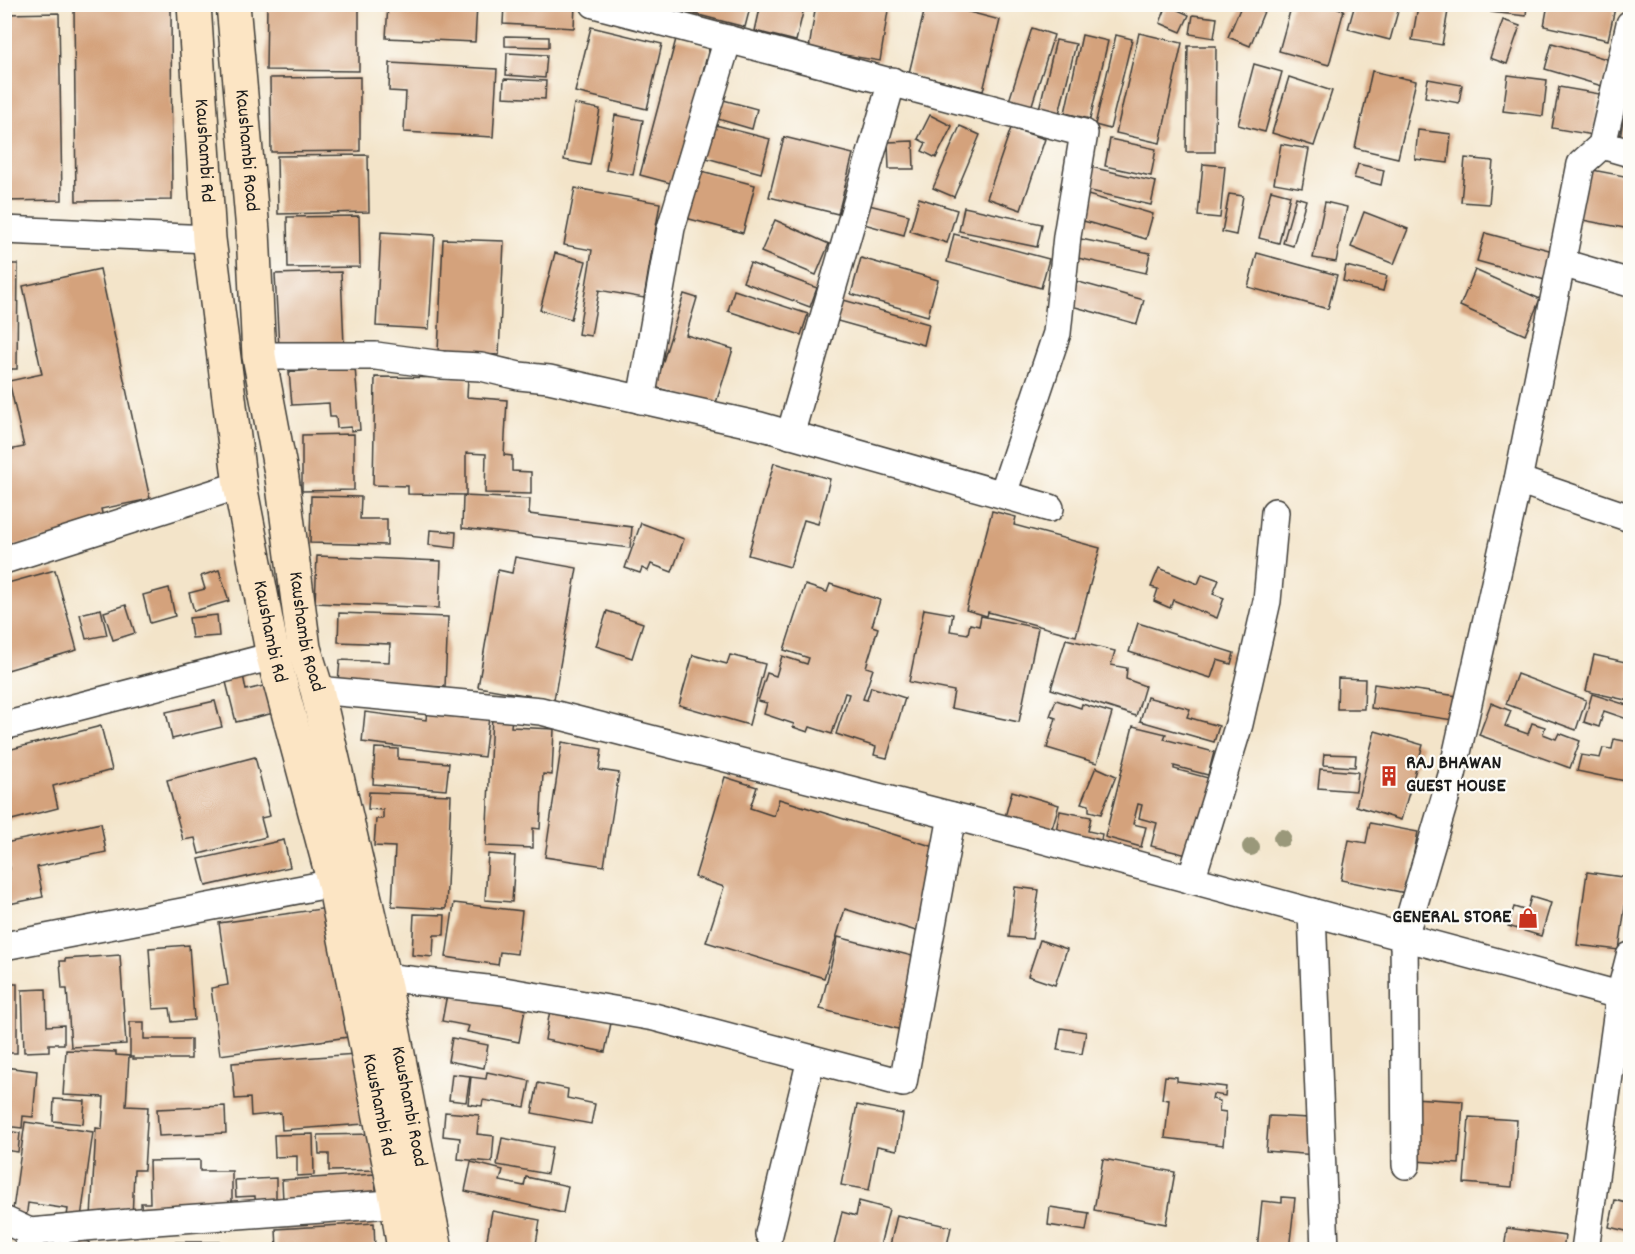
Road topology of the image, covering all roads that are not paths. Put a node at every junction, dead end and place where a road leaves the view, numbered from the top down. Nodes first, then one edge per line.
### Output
1 (194, 4) edge
2 (234, 4) edge
3 (594, 4) edge
4 (1630, 24) edge
5 (728, 39) junction
6 (892, 81) junction
7 (1602, 145) junction
8 (1630, 153) edge
9 (4, 230) edge
10 (209, 239) junction
11 (1562, 263) junction
12 (1630, 284) edge
13 (259, 356) junction
14 (641, 400) junction
15 (790, 435) junction
16 (1518, 480) junction
17 (240, 485) junction
18 (1003, 494) junction
19 (1050, 508) dead end
20 (1275, 512) dead end
21 (1630, 518) edge
22 (4, 560) edge
23 (273, 656) junction
24 (317, 690) junction
25 (4, 726) edge
26 (952, 816) junction
27 (1191, 879) junction
28 (334, 883) junction
29 (1312, 912) junction
30 (1404, 937) junction
31 (4, 946) edge
32 (1630, 956) edge
33 (383, 977) junction
34 (1625, 996) edge
35 (811, 1059) junction
36 (1406, 1165) dead end
37 (412, 1202) junction
38 (4, 1220) edge
39 (769, 1234) dead end
40 (30, 1241) edge
41 (404, 1250) edge
42 (436, 1250) edge
43 (1325, 1250) edge
44 (1585, 1250) edge

1 - 10 main road, Kaushambi Rd
2 - 13 main road, Kaushambi Road
3 - 5 street
4 - 7 street
5 - 6 street
5 - 14 street
6 - 15 street
6 - 18 street
7 - 8 street
7 - 11 street
9 - 10 street
10 - 17 main road, Kaushambi Rd
11 - 12 street
11 - 16 street
13 - 14 street
13 - 24 main road, Kaushambi Road
14 - 15 street
15 - 18 street
16 - 21 street
16 - 30 street
17 - 22 street
17 - 23 main road, Kaushambi Rd
18 - 19 street
20 - 27 street
23 - 25 street
23 - 28 main road, Kaushambi Rd
24 - 26 street
24 - 33 main road, Kaushambi Road
26 - 27 street
26 - 35 street
27 - 29 street
28 - 31 street
28 - 37 main road, Kaushambi Rd
29 - 30 street
29 - 43 street
30 - 34 street
30 - 36 street
32 - 34 street
33 - 35 street
33 - 37 main road, Kaushambi Road
34 - 44 street
35 - 39 street
37 - 40 street
37 - 41 main road, Kaushambi Rd
37 - 42 main road, Kaushambi Road
38 - 40 street

